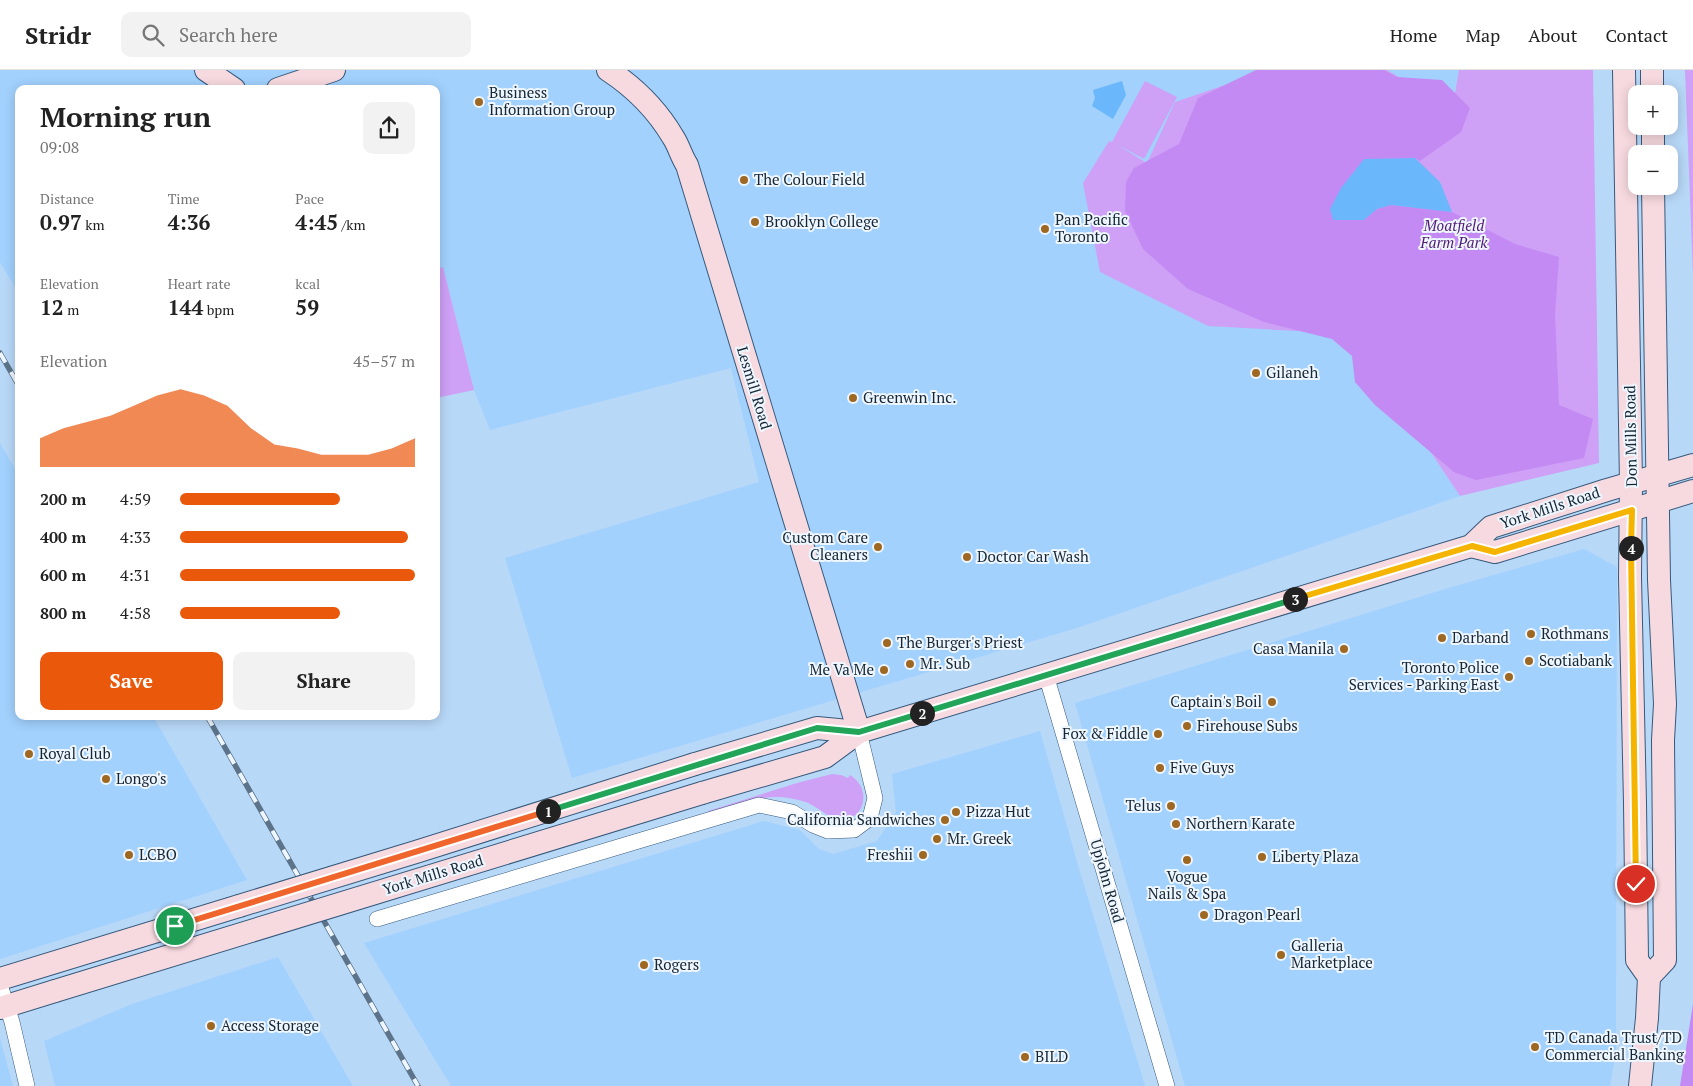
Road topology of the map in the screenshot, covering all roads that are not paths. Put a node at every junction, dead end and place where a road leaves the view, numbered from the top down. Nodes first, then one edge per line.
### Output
1 (206, 70) edge
2 (334, 70) edge
3 (608, 70) edge
4 (1624, 70) edge
5 (1652, 70) edge
6 (228, 85) edge
7 (290, 85) edge
8 (1652, 85) edge
9 (1653, 195) edge
10 (1693, 465) edge
11 (1658, 475) junction
12 (1632, 483) junction
13 (1693, 490) edge
14 (1658, 501) junction
15 (1632, 510) junction
16 (1472, 546) junction
17 (1046, 675) junction
18 (859, 732) junction
19 (1634, 736) junction
20 (1663, 740) junction
21 (1636, 884) junction
22 (1664, 884) junction
23 (377, 919) dead end
24 (1649, 977) junction
25 (0, 979) edge
26 (2, 999) edge
27 (27, 1086) edge
28 (1167, 1086) edge
29 (1640, 1086) edge

1 - 6 main road
2 - 7 main road
3 - 18 main road, Lesmill Road
4 - 12 main road, Don Mills Road
5 - 8 main road
9 - 11 main road, Don Mills Road
10 - 11 main road, York Mills Road
11 - 12 main road, York Mills Road
11 - 14 main road, Don Mills Road
12 - 15 main road, Don Mills Road
12 - 16 main road, York Mills Road
13 - 14 main road, York Mills Road
14 - 15 main road, York Mills Road
14 - 20 main road, Don Mills Road
15 - 16 main road, York Mills Road
15 - 19 main road, Don Mills Road
16 - 17 main road, York Mills Road
17 - 18 main road, York Mills Road
17 - 28 street, Upjohn Road
18 - 23 street, York Mills Road
18 - 25 main road, York Mills Road, bridge
18 - 26 main road, York Mills Road, bridge
19 - 20 main road
19 - 21 main road, Don Mills Road
20 - 22 main road, Don Mills Road
21 - 22 main road
21 - 24 main road, Don Mills Road
22 - 24 main road, Don Mills Road
24 - 29 main road
26 - 27 street

